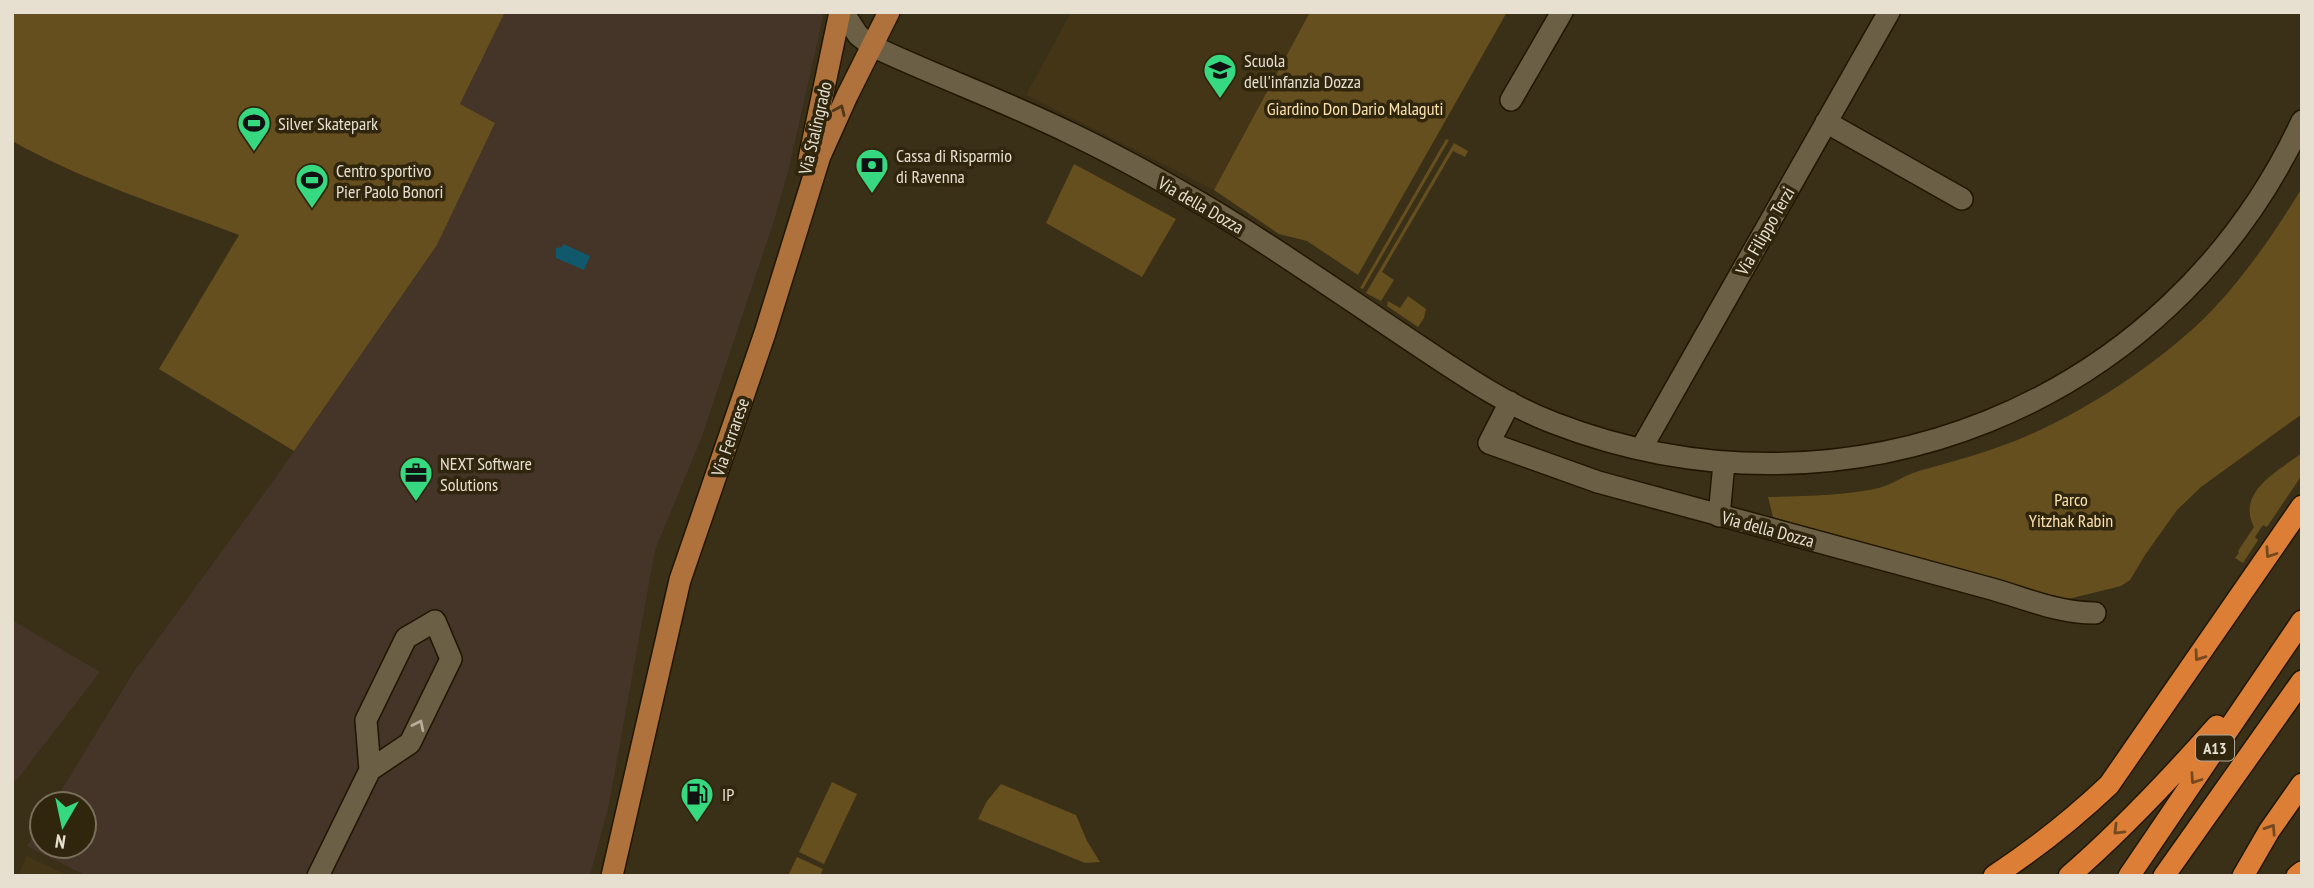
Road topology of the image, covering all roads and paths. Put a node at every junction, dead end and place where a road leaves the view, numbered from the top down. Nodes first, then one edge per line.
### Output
1 (841, 12) edge
2 (889, 12) edge
3 (1562, 12) edge
4 (1889, 12) edge
5 (872, 46) junction
6 (1511, 100) dead end
7 (2302, 121) edge
8 (1826, 122) junction
9 (1962, 199) dead end
10 (792, 243) junction
11 (1510, 402) junction
12 (1641, 449) junction
13 (1724, 463) junction
14 (2302, 506) edge
15 (1719, 516) junction
16 (2095, 613) dead end
17 (2302, 621) edge
18 (2279, 653) junction
19 (2302, 683) edge
20 (370, 771) junction
21 (2302, 784) edge
22 (2031, 851) junction
23 (2302, 872) edge
24 (318, 876) edge
25 (612, 876) edge
26 (1994, 876) edge
27 (2009, 876) edge
28 (2069, 876) edge
29 (2129, 876) edge
30 (2164, 876) edge
31 (2182, 876) edge
32 (2243, 876) edge
33 (2297, 876) edge

1 - 5 street
1 - 10 main road, Via Stalingrado
2 - 5 main road, Via Ferrarese
3 - 6 street
4 - 8 street, Via Filippo Terzi
10 -> 5 main road, Via Ferrarese
5 - 11 street, Via della Dozza
7 - 13 street, Via della Dozza
8 - 9 street
8 - 12 street, Via Filippo Terzi
10 - 25 main road, Via Ferrarese
11 - 12 street, Via della Dozza
11 - 15 street, Via della Dozza
12 - 13 street, Via della Dozza
13 - 15 street
14 -> 22 highway
15 - 16 street, Via della Dozza
17 - 18 highway, A13
18 -> 28 highway
18 -> 29 highway, A13
19 - 30 highway, A13
19 - 31 highway
20 -> 20 street
20 - 24 street
32 -> 21 highway
22 - 26 highway
22 - 27 highway
23 - 33 highway

